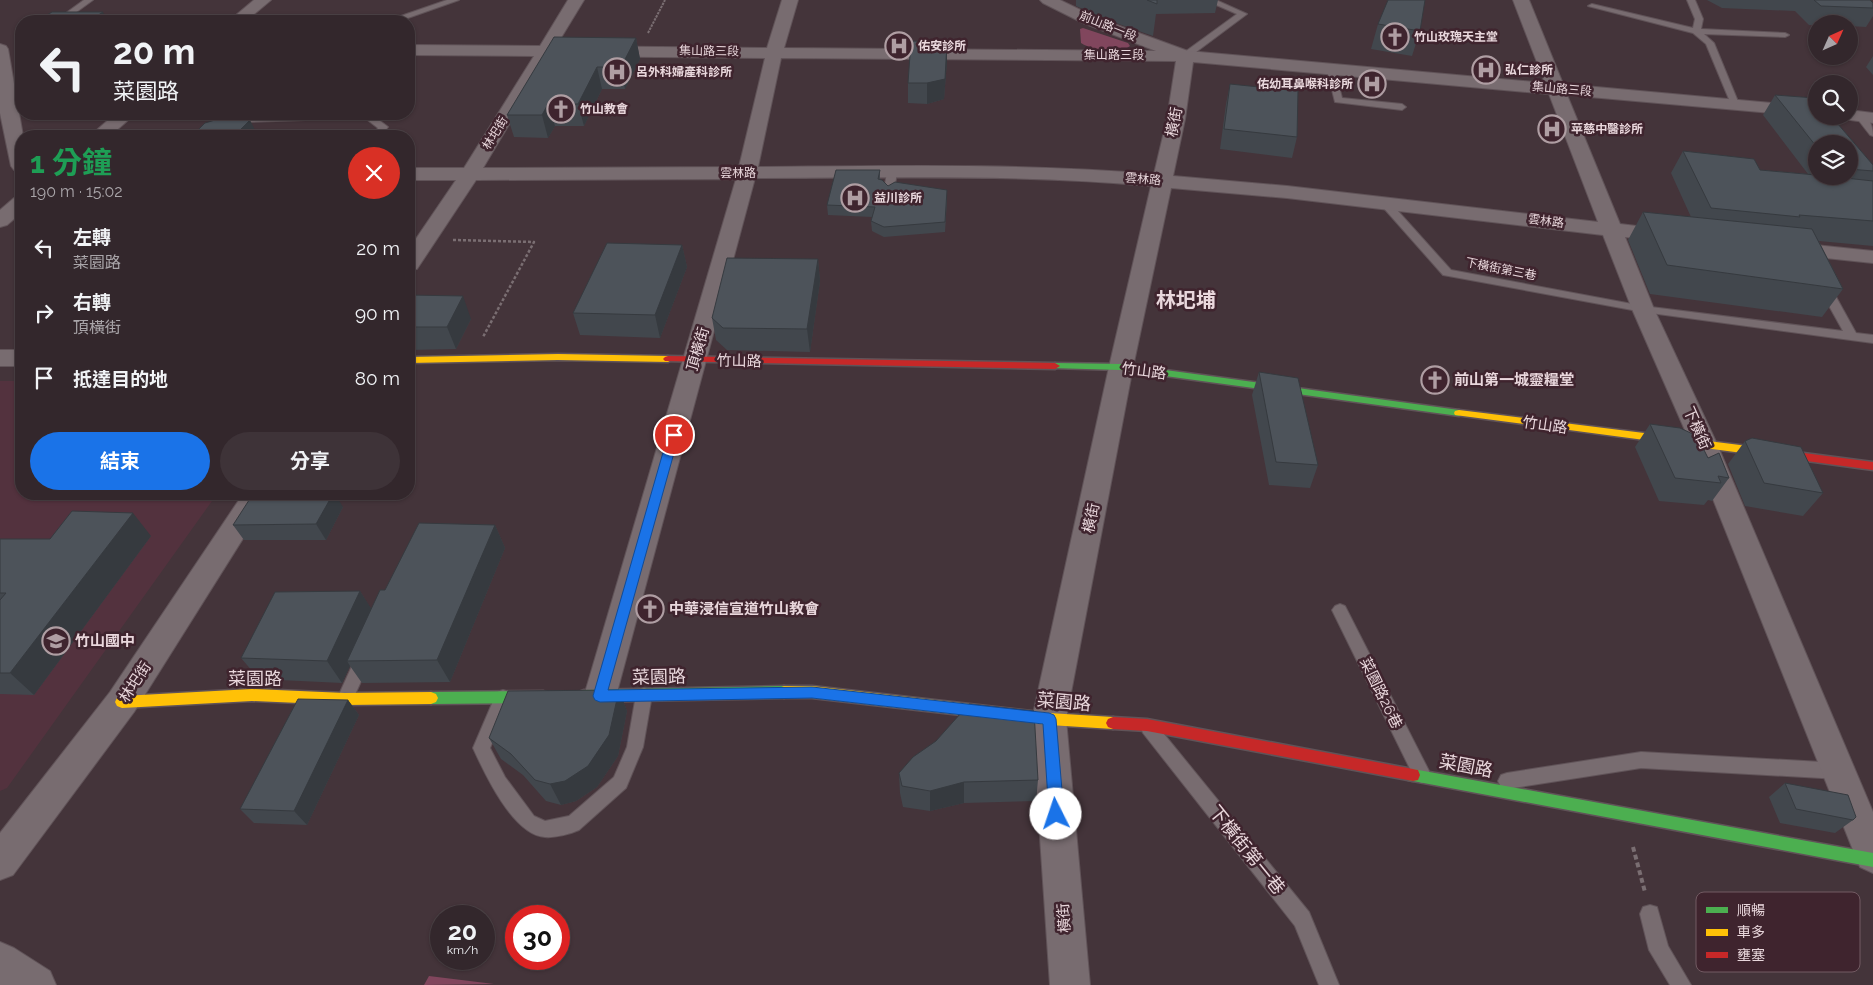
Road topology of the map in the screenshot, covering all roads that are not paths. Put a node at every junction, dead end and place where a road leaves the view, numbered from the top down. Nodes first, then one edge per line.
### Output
1 (89, 0) edge
2 (262, 0) edge
3 (455, 0) edge
4 (576, 0) edge
5 (790, 0) edge
6 (1209, 0) edge
7 (1521, 0) edge
8 (1691, 0) edge
9 (1059, 2) edge
10 (1592, 6) dead end
11 (68, 15) edge
12 (245, 15) edge
13 (408, 15) edge
14 (1696, 31) junction
15 (1785, 35) dead end
16 (1073, 41) junction
17 (5, 47) edge
18 (415, 50) edge
19 (545, 51) junction
20 (774, 53) junction
21 (1185, 56) junction
22 (1331, 70) junction
23 (1556, 88) junction
24 (1735, 104) junction
25 (1402, 107) dead end
26 (1808, 111) edge
27 (1861, 117) edge
28 (119, 120) edge
29 (246, 120) edge
30 (374, 120) edge
31 (5, 121) edge
32 (106, 130) edge
33 (219, 130) edge
34 (381, 130) edge
35 (1873, 133) edge
36 (15, 149) edge
37 (747, 173) junction
38 (415, 174) edge
39 (469, 175) junction
40 (1162, 180) junction
41 (1385, 203) junction
42 (15, 207) edge
43 (0, 221) edge
44 (1611, 230) junction
45 (1688, 238) edge
46 (1766, 246) edge
47 (415, 255) edge
48 (1873, 257) edge
49 (1819, 275) edge
50 (1642, 309) junction
51 (1851, 335) junction
52 (1873, 339) edge
53 (415, 360) edge
54 (695, 360) junction
55 (1122, 368) junction
56 (1704, 444) junction
57 (1873, 466) edge
58 (253, 500) edge
59 (1340, 610) dead end
60 (369, 645) edge
61 (644, 695) junction
62 (551, 696) edge
63 (571, 696) edge
64 (600, 696) junction
65 (503, 697) junction
66 (345, 699) junction
67 (122, 702) junction
68 (1049, 719) junction
69 (1147, 725) junction
70 (1839, 771) junction
71 (1422, 776) junction
72 (1477, 786) junction
73 (1873, 855) edge
74 (1873, 860) edge
75 (0, 862) edge
76 (1650, 914) road end
77 (0, 962) edge
78 (36, 985) edge
79 (1070, 985) edge
80 (1330, 985) edge
81 (1681, 985) edge

1 - 11 lane
2 - 12 street
3 - 13 lane
4 - 19 street, 林圯街
5 - 20 street, 頂橫街
6 - 21 lane
7 - 23 street, 下橫街
8 - 14 lane
9 - 16 street, 前山路一段
9 - 21 street, 前山路一段
10 - 14 lane
14 - 15 lane
14 - 24 lane
16 - 20 street, 集山路三段
16 - 21 street, 集山路三段
17 - 31 street
18 - 19 street, 集山路三段
19 - 20 street, 集山路三段
19 - 39 street, 林圯街
20 - 37 street, 頂橫街
21 - 22 street, 集山路三段
21 - 40 street, 橫街
22 - 23 street, 集山路三段
22 - 25 lane
23 - 24 street, 集山路三段
23 - 44 street, 下橫街
24 - 26 street, 集山路三段
27 - 35 lane
28 - 32 street
29 - 33 lane
30 - 34 lane
31 - 36 street
37 - 39 street, 雲林路
37 - 40 street, 雲林路
37 - 54 street, 頂橫街
38 - 39 street, 雲林路
39 - 47 street, 林圯街
40 - 41 street, 雲林路
40 - 55 street, 橫街
41 - 44 street, 雲林路
41 - 50 lane, 下橫街第三巷
42 - 43 street
44 - 45 street, 雲林路
44 - 50 street, 下橫街
46 - 48 street
49 - 51 lane
50 - 51 lane, 下橫街第三巷
50 - 56 street, 下橫街
51 - 52 lane, 下橫街第三巷
53 - 54 street, 竹山路
54 - 55 street, 竹山路
54 - 64 street, 頂橫街
55 - 56 street, 竹山路
55 - 68 street, 橫街
56 - 57 street, 竹山路
56 - 70 street, 下橫街
58 - 67 street, 林圯街
59 - 71 lane, 菜園路26巷
60 - 66 lane
61 - 64 street, 菜園路
61 - 65 lane
61 - 68 street, 菜園路
62 - 65 street, 菜園路
63 - 64 street, 菜園路
65 - 66 street, 菜園路
66 - 67 street, 菜園路
67 - 75 street, 林圯街
68 - 69 street, 菜園路
68 - 79 street, 橫街
69 - 71 street, 菜園路
69 - 80 lane, 下橫街第一巷
70 - 72 lane
70 - 73 street, 下橫街
71 - 72 street, 菜園路
72 - 74 street, 菜園路
76 - 81 lane
77 - 78 street

